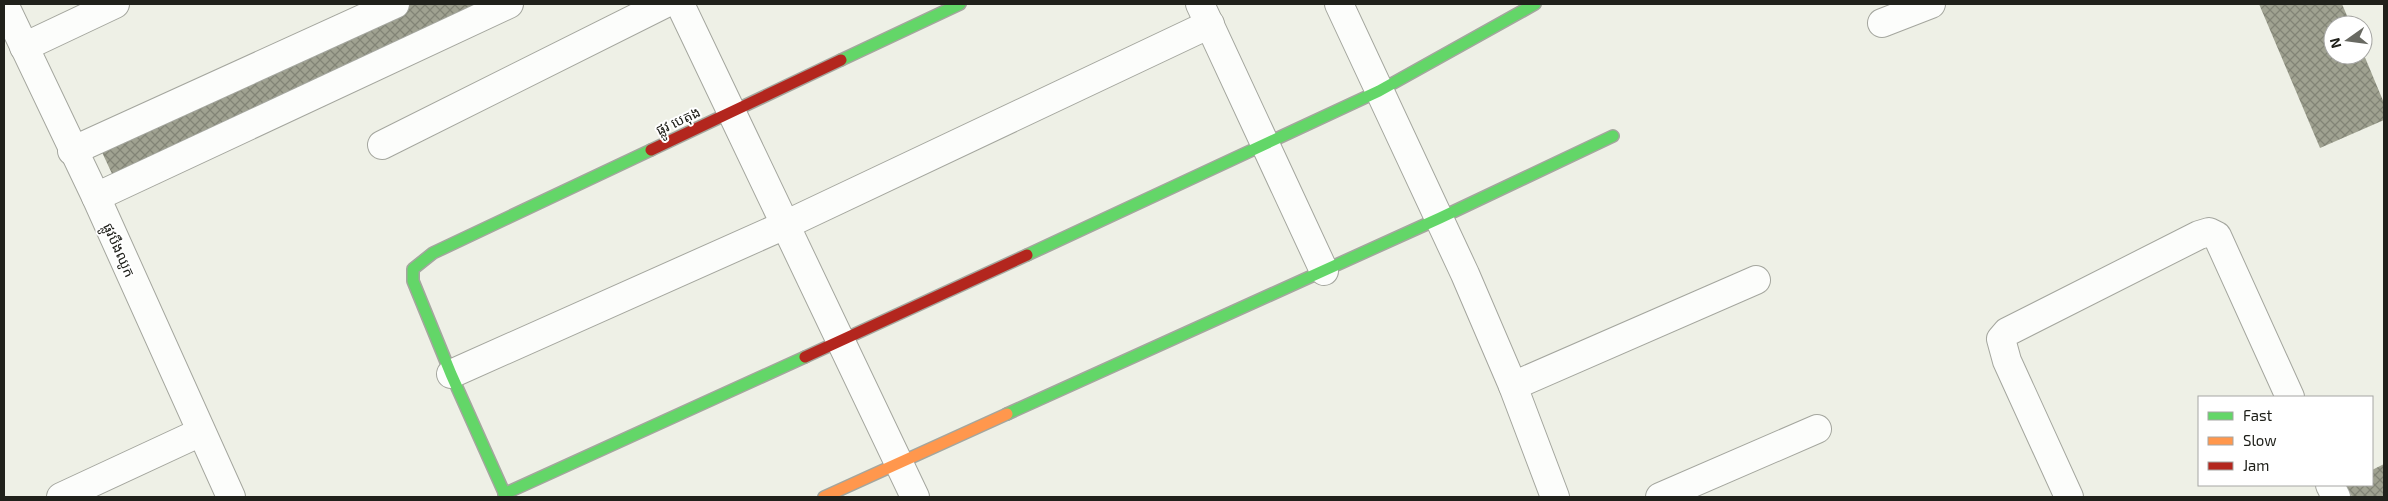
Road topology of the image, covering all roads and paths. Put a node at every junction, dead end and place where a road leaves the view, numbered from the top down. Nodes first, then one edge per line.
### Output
1 (4, 4) edge
2 (115, 4) edge
3 (395, 4) edge
4 (509, 4) edge
5 (664, 4) edge
6 (680, 4) edge
7 (960, 4) edge
8 (1339, 4) edge
9 (1535, 4) edge
10 (1931, 4) edge
11 (1205, 14) edge
12 (1882, 23) dead end
13 (24, 47) junction
14 (1379, 91) junction
15 (731, 112) junction
16 (1613, 136) dead end
17 (1266, 144) junction
18 (382, 145) dead end
19 (72, 151) junction
20 (96, 197) junction
21 (1440, 218) junction
22 (785, 225) junction
23 (1324, 271) junction
24 (1756, 280) dead end
25 (841, 341) junction
26 (451, 374) junction
27 (1513, 386) junction
28 (2290, 396) edge
29 (1817, 428) dead end
30 (201, 432) junction
31 (899, 463) junction
32 (505, 496) edge
33 (61, 497) edge
34 (231, 497) edge
35 (824, 497) edge
36 (915, 497) edge
37 (1555, 497) edge
38 (1660, 497) edge
39 (2069, 497) edge

1 - 13 street, ផ្លូវបឹងឈូក
2 - 13 street
3 - 19 street
4 - 20 street
5 - 18 street
6 - 15 street
7 - 15 street, ផ្លូវ បេតុង
8 - 14 street
9 - 14 street
10 - 12 street
11 - 17 street
11 - 22 street
13 - 19 street, ផ្លូវបឹងឈូក
14 - 17 street
14 - 21 street
15 - 22 street
15 - 26 street, ផ្លូវ បេតុង
16 - 21 street
17 - 23 street
17 - 25 street
19 - 20 street, ផ្លូវបឹងឈូក
20 - 30 street, ផ្លូវបឹងឈូក
21 - 23 street
21 - 27 street
22 - 25 street
22 - 26 street
23 - 31 street
24 - 27 street
25 - 31 street
25 - 32 street
26 - 32 street
27 - 37 street
28 - 39 street
29 - 38 street
30 - 33 street
30 - 34 street, ផ្លូវបឹងឈូក
31 - 35 street
31 - 36 street

